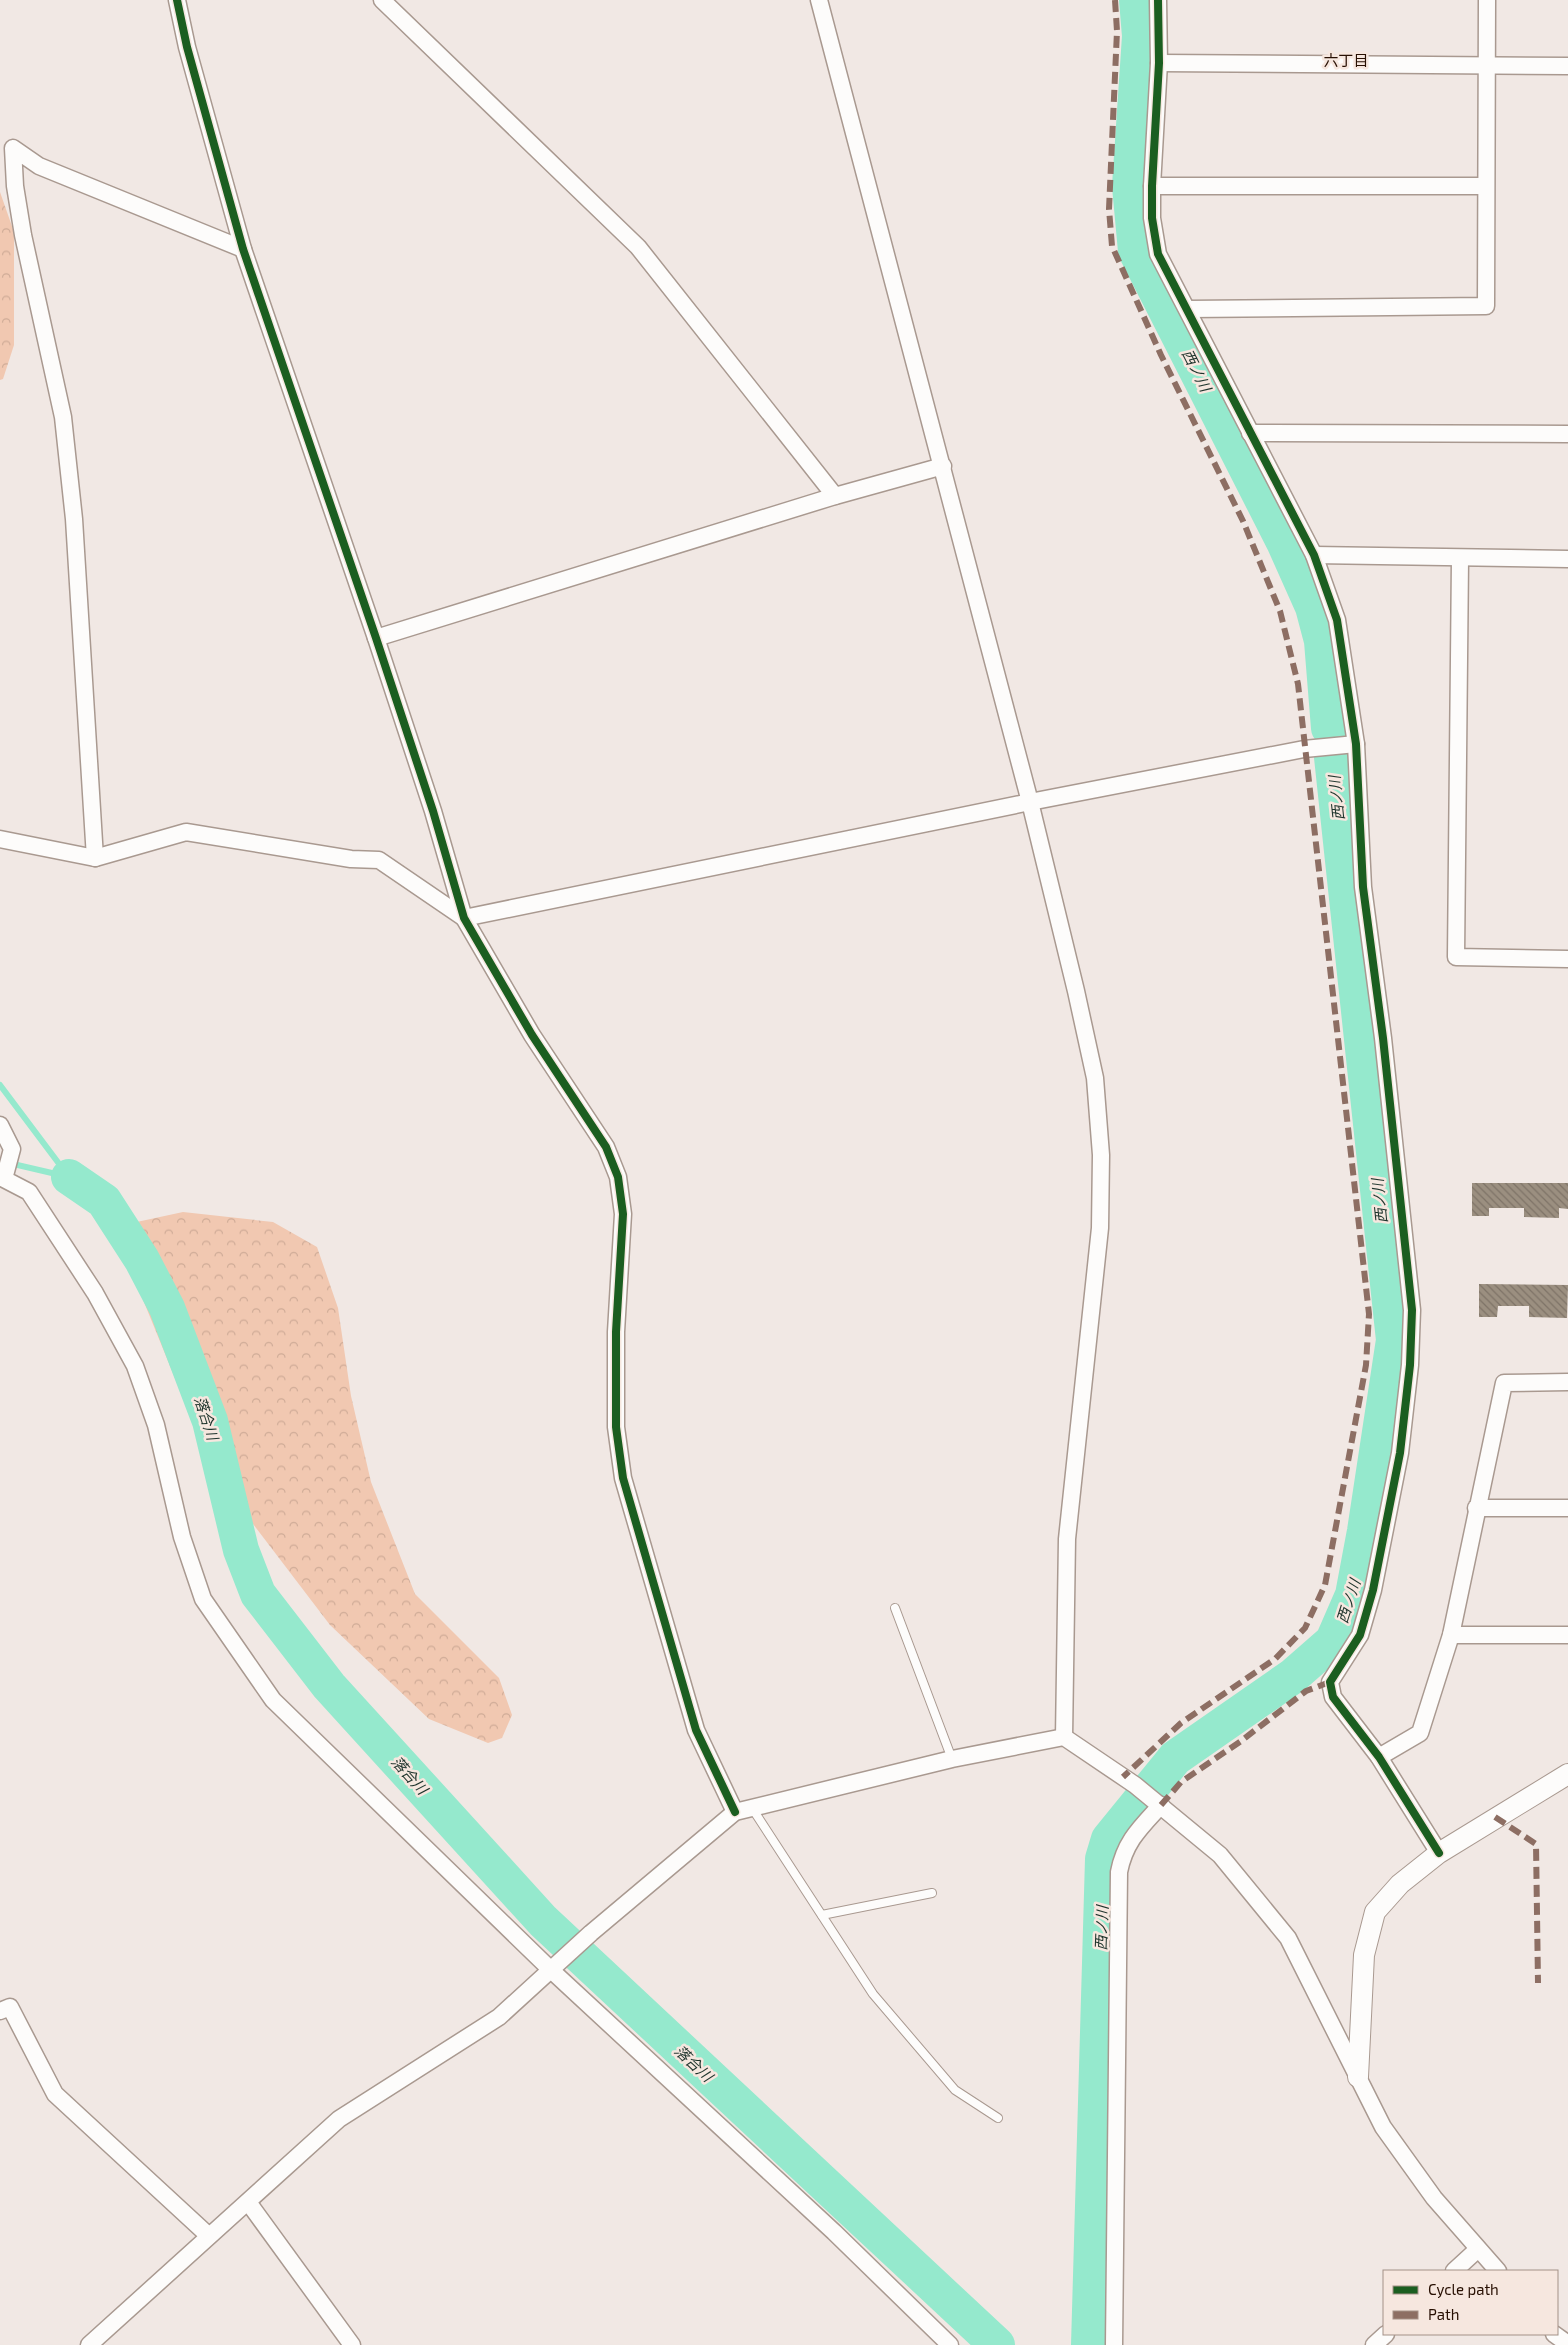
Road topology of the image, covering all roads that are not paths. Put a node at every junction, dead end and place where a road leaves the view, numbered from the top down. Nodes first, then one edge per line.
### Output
1 (177, 0) edge
2 (382, 0) edge
3 (819, 0) edge
4 (1158, 0) edge
5 (1487, 0) edge
6 (1159, 63) junction
7 (1486, 64) junction
8 (1568, 66) edge
9 (1152, 186) junction
10 (1485, 186) junction
11 (243, 249) junction
12 (1188, 309) junction
13 (1250, 433) junction
14 (1568, 434) edge
15 (943, 466) junction
16 (835, 496) junction
17 (1314, 556) junction
18 (1460, 558) junction
19 (1568, 559) edge
20 (376, 638) junction
21 (1356, 744) junction
22 (1030, 802) junction
23 (0, 839) edge
24 (95, 858) junction
25 (464, 918) junction
26 (1568, 959) edge
27 (0, 1125) edge
28 (1568, 1382) edge
29 (1476, 1508) junction
30 (1568, 1508) edge
31 (895, 1608) dead end
32 (1451, 1635) junction
33 (1568, 1635) edge
34 (1064, 1736) junction
35 (1378, 1757) junction
36 (952, 1759) junction
37 (1568, 1774) edge
38 (1156, 1802) junction
39 (752, 1808) junction
40 (735, 1812) junction
41 (1439, 1853) junction
42 (932, 1893) dead end
43 (822, 1914) junction
44 (554, 1968) junction
45 (0, 2011) edge
46 (1358, 2077) junction
47 (998, 2118) dead end
48 (248, 2202) junction
49 (209, 2236) junction
50 (1478, 2248) junction
51 (1455, 2270) edge
52 (1497, 2270) edge
53 (1385, 2335) edge
54 (1555, 2335) edge
55 (1568, 2344) edge
56 (89, 2345) edge
57 (352, 2345) edge
58 (950, 2345) edge
59 (1114, 2345) edge
60 (1374, 2345) edge

1 - 11 street
2 - 16 street
3 - 15 street
4 - 6 street
5 - 7 street
6 - 7 street
6 - 9 street
7 - 8 street
7 - 10 street
9 - 10 street
9 - 12 street
10 - 12 street
11 - 20 street
11 - 24 street
12 - 13 street
13 - 14 street
13 - 17 street
15 - 16 street
15 - 22 street
16 - 20 street
17 - 18 street
17 - 21 street
18 - 19 street
18 - 26 street
20 - 25 street
21 - 22 street
21 - 35 street
22 - 25 street
22 - 34 street
23 - 24 street
24 - 25 street
25 - 40 street
27 - 44 street
28 - 29 street
29 - 30 street
29 - 32 street
31 - 36 lane
32 - 33 street
32 - 35 street
34 - 36 street
34 - 38 street
35 - 41 street
36 - 39 street
37 - 41 street
38 - 46 street
38 - 59 street
39 - 40 street
39 - 43 lane
40 - 44 street
41 - 46 street
42 - 43 lane
43 - 47 lane
44 - 48 street
44 - 58 street
45 - 49 street
46 - 50 street
48 - 49 street
48 - 57 street
49 - 56 street
50 - 51 street
50 - 52 street
53 - 60 street
54 - 55 street

